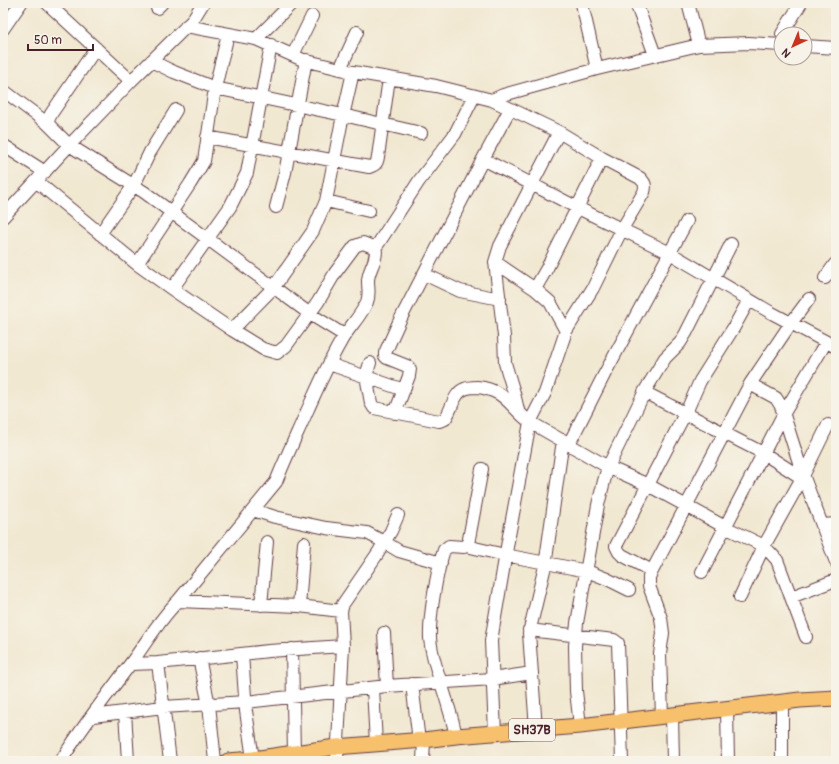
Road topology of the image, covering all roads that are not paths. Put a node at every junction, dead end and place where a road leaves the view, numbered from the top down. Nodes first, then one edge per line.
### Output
1 (21, 3) edge
2 (47, 3) edge
3 (292, 3) edge
4 (636, 3) edge
5 (688, 3) edge
6 (801, 3) edge
7 (201, 4) edge
8 (582, 4) edge
9 (312, 16) dead end
10 (186, 26) junction
11 (788, 26) edge
12 (3, 29) edge
13 (357, 32) dead end
14 (228, 34) junction
15 (256, 39) junction
16 (773, 41) edge
17 (271, 45) junction
18 (699, 45) junction
19 (834, 45) edge
20 (813, 46) edge
21 (96, 48) junction
22 (293, 55) junction
23 (655, 55) junction
24 (306, 60) junction
25 (151, 61) junction
26 (340, 68) junction
27 (596, 68) junction
28 (353, 72) junction
29 (389, 78) junction
30 (131, 81) junction
31 (215, 88) junction
32 (3, 90) edge
33 (474, 96) junction
34 (262, 98) junction
35 (492, 100) junction
36 (298, 106) junction
37 (510, 109) junction
38 (176, 110) dead end
39 (343, 115) junction
40 (47, 123) junction
41 (382, 125) junction
42 (559, 132) junction
43 (421, 133) dead end
44 (207, 137) junction
45 (3, 145) edge
46 (69, 145) junction
47 (253, 145) junction
48 (289, 152) junction
49 (602, 158) junction
50 (483, 159) junction
51 (334, 160) junction
52 (45, 172) junction
53 (36, 181) junction
54 (532, 184) junction
55 (134, 185) junction
56 (326, 201) junction
57 (276, 206) dead end
58 (578, 208) junction
59 (172, 211) junction
60 (369, 211) dead end
61 (3, 216) edge
62 (687, 221) dead end
63 (622, 229) junction
64 (100, 234) junction
65 (208, 239) junction
66 (732, 244) dead end
67 (375, 246) junction
68 (670, 253) junction
69 (495, 262) junction
70 (137, 264) junction
71 (836, 264) edge
72 (424, 274) junction
73 (825, 278) dead end
74 (714, 279) junction
75 (274, 287) junction
76 (172, 289) junction
77 (535, 289) junction
78 (500, 299) junction
79 (809, 299) dead end
80 (749, 300) junction
81 (310, 314) junction
82 (791, 323) junction
83 (232, 330) junction
84 (566, 331) junction
85 (344, 335) junction
86 (831, 344) edge
87 (370, 363) dead end
88 (329, 364) junction
89 (366, 376) junction
90 (750, 384) junction
91 (404, 390) junction
92 (644, 392) junction
93 (518, 411) junction
94 (394, 413) junction
95 (784, 413) junction
96 (685, 414) junction
97 (530, 422) junction
98 (828, 425) dead end
99 (724, 433) junction
100 (566, 442) junction
101 (763, 453) junction
102 (608, 467) junction
103 (482, 469) dead end
104 (803, 476) junction
105 (648, 486) junction
106 (686, 506) junction
107 (253, 510) junction
108 (398, 515) dead end
109 (836, 524) edge
110 (822, 525) junction
111 (725, 527) junction
112 (267, 542) dead end
113 (384, 542) junction
114 (304, 543) dead end
115 (466, 546) junction
116 (764, 546) junction
117 (505, 556) junction
118 (545, 562) junction
119 (836, 562) edge
120 (441, 563) junction
121 (587, 571) junction
122 (652, 571) junction
123 (702, 572) dead end
124 (836, 580) edge
125 (630, 590) dead end
126 (740, 597) dead end
127 (791, 597) junction
128 (178, 601) junction
129 (261, 605) junction
130 (299, 606) junction
131 (341, 611) junction
132 (529, 630) junction
133 (384, 634) dead end
134 (576, 636) junction
135 (806, 637) dead end
136 (343, 646) junction
137 (292, 649) junction
138 (242, 654) junction
139 (199, 658) junction
140 (158, 663) junction
141 (130, 664) junction
142 (532, 673) junction
143 (492, 679) junction
144 (441, 682) junction
145 (412, 684) junction
146 (386, 686) junction
147 (373, 688) junction
148 (340, 691) junction
149 (293, 697) junction
150 (836, 698) edge
151 (246, 702) junction
152 (782, 702) junction
153 (209, 705) junction
154 (163, 707) junction
155 (727, 709) junction
156 (125, 712) junction
157 (92, 716) junction
158 (667, 716) junction
159 (620, 721) junction
160 (580, 726) junction
161 (536, 730) junction
162 (495, 733) junction
163 (456, 736) junction
164 (422, 741) junction
165 (376, 744) junction
166 (294, 753) junction
167 (336, 754) edge
168 (253, 759) junction
169 (61, 761) edge
170 (128, 761) edge
171 (170, 761) edge
172 (215, 761) edge
173 (228, 761) edge
174 (423, 761) edge
175 (622, 761) edge
176 (673, 761) edge
177 (728, 761) edge
178 (782, 761) edge

1 - 12 street
2 - 21 street
3 - 15 street
4 - 23 street
5 - 18 street
6 - 11 street
7 - 10 street
8 - 27 street
9 - 22 street
10 - 14 street
10 - 25 street
13 - 26 street
14 - 15 street
14 - 31 street
15 - 17 street
16 - 18 street
17 - 22 street
17 - 34 street
18 - 23 street
19 - 20 street
21 - 30 street
21 - 40 street
22 - 24 street
23 - 27 street
24 - 26 street
24 - 36 street
25 - 30 street
25 - 31 street
26 - 28 street
27 - 35 street
28 - 29 street
28 - 39 street
29 - 33 street
29 - 41 street
30 - 46 street
31 - 34 street
31 - 44 street
32 - 40 street
33 - 35 street
33 - 67 street
34 - 36 street
34 - 47 street
35 - 37 street
36 - 39 street
36 - 48 street
37 - 42 street
37 - 50 street
38 - 55 street
39 - 41 street
39 - 51 street
40 - 46 street
41 - 43 street
41 - 51 street
42 - 49 street
42 - 54 street
44 - 47 street
44 - 59 street
45 - 52 street
46 - 52 street
46 - 55 street
47 - 48 street
47 - 65 street
48 - 51 street
48 - 57 street
49 - 58 street
49 - 63 street
50 - 54 street
50 - 72 street
51 - 56 street
52 - 53 street
53 - 61 street
53 - 64 street
54 - 58 street
54 - 69 street
55 - 59 street
55 - 64 street
56 - 60 street
56 - 75 street
58 - 63 street
58 - 77 street
59 - 65 street
59 - 70 street
62 - 68 street
63 - 68 street
63 - 84 street
64 - 70 street
65 - 75 street
65 - 76 street
66 - 74 street
67 - 81 street
67 - 85 street
68 - 74 street
68 - 100 street
69 - 77 street
69 - 78 street
70 - 76 street
71 - 73 street
72 - 78 street
72 - 91 street
74 - 80 street
74 - 92 street
75 - 81 street
75 - 83 street
76 - 83 street
77 - 84 street
78 - 93 street
79 - 82 street
80 - 82 street
80 - 96 street
81 - 83 street
81 - 85 street
82 - 86 street
82 - 90 street
84 - 97 street
85 - 88 street
86 - 95 street
87 - 89 street
88 - 89 street
88 - 107 street
89 - 91 street
89 - 94 street
90 - 95 street
90 - 99 street
91 - 94 street
92 - 96 street
92 - 102 street
93 - 94 street
93 - 97 street
95 - 101 street
95 - 104 street
96 - 99 street
96 - 105 street
97 - 100 street
97 - 117 street
98 - 104 street
99 - 101 street
99 - 106 street
100 - 102 street
100 - 118 street
101 - 104 street
101 - 111 street
102 - 105 street
102 - 121 street
103 - 115 street
104 - 110 street
104 - 116 street
105 - 106 street
105 - 122 street
106 - 111 street
106 - 122 street
107 - 113 street
107 - 128 street
108 - 113 street
109 - 110 street
110 - 119 street
111 - 116 street
111 - 123 street
112 - 129 street
113 - 120 street
113 - 131 street
114 - 130 street
115 - 117 street
115 - 120 street
116 - 126 street
116 - 127 street
117 - 118 street
117 - 143 street
118 - 121 street
118 - 132 street
120 - 144 street
121 - 125 street
121 - 134 street
122 - 158 street
124 - 127 street
127 - 135 street
128 - 129 street
128 - 141 street
129 - 130 street
130 - 131 street
131 - 136 street
132 - 134 street
132 - 142 street
133 - 146 street
134 - 159 street
134 - 160 street
136 - 137 street
136 - 148 street
137 - 138 street
137 - 149 street
138 - 139 street
138 - 151 street
139 - 140 street
139 - 153 street
140 - 141 street
140 - 154 street
141 - 157 street
142 - 143 street
142 - 161 street
143 - 144 street
143 - 162 street
144 - 145 street
144 - 163 street
145 - 146 street
145 - 164 street
146 - 147 street
147 - 148 street
147 - 165 street
148 - 149 street
148 - 167 street
149 - 151 street
149 - 166 street
150 - 152 main road, SH37B
151 - 153 street
151 - 168 street
152 - 155 main road, SH37B
152 - 178 street
153 - 154 street
153 - 172 street
154 - 156 street
154 - 171 street
155 - 158 main road, SH37B
155 - 177 street
156 - 157 street
156 - 170 street
157 - 169 street
158 - 159 main road, SH37B
158 - 176 street
159 - 160 main road, SH37B
159 - 175 street
160 - 161 main road, SH37B
161 - 162 main road, SH37B
162 - 163 main road, SH37B
163 - 164 main road, SH37B
164 - 165 main road, SH37B
164 - 174 street
165 - 167 main road, SH37B
166 - 167 main road, SH37B
166 - 168 main road, SH37B
168 - 173 main road, SH37B

